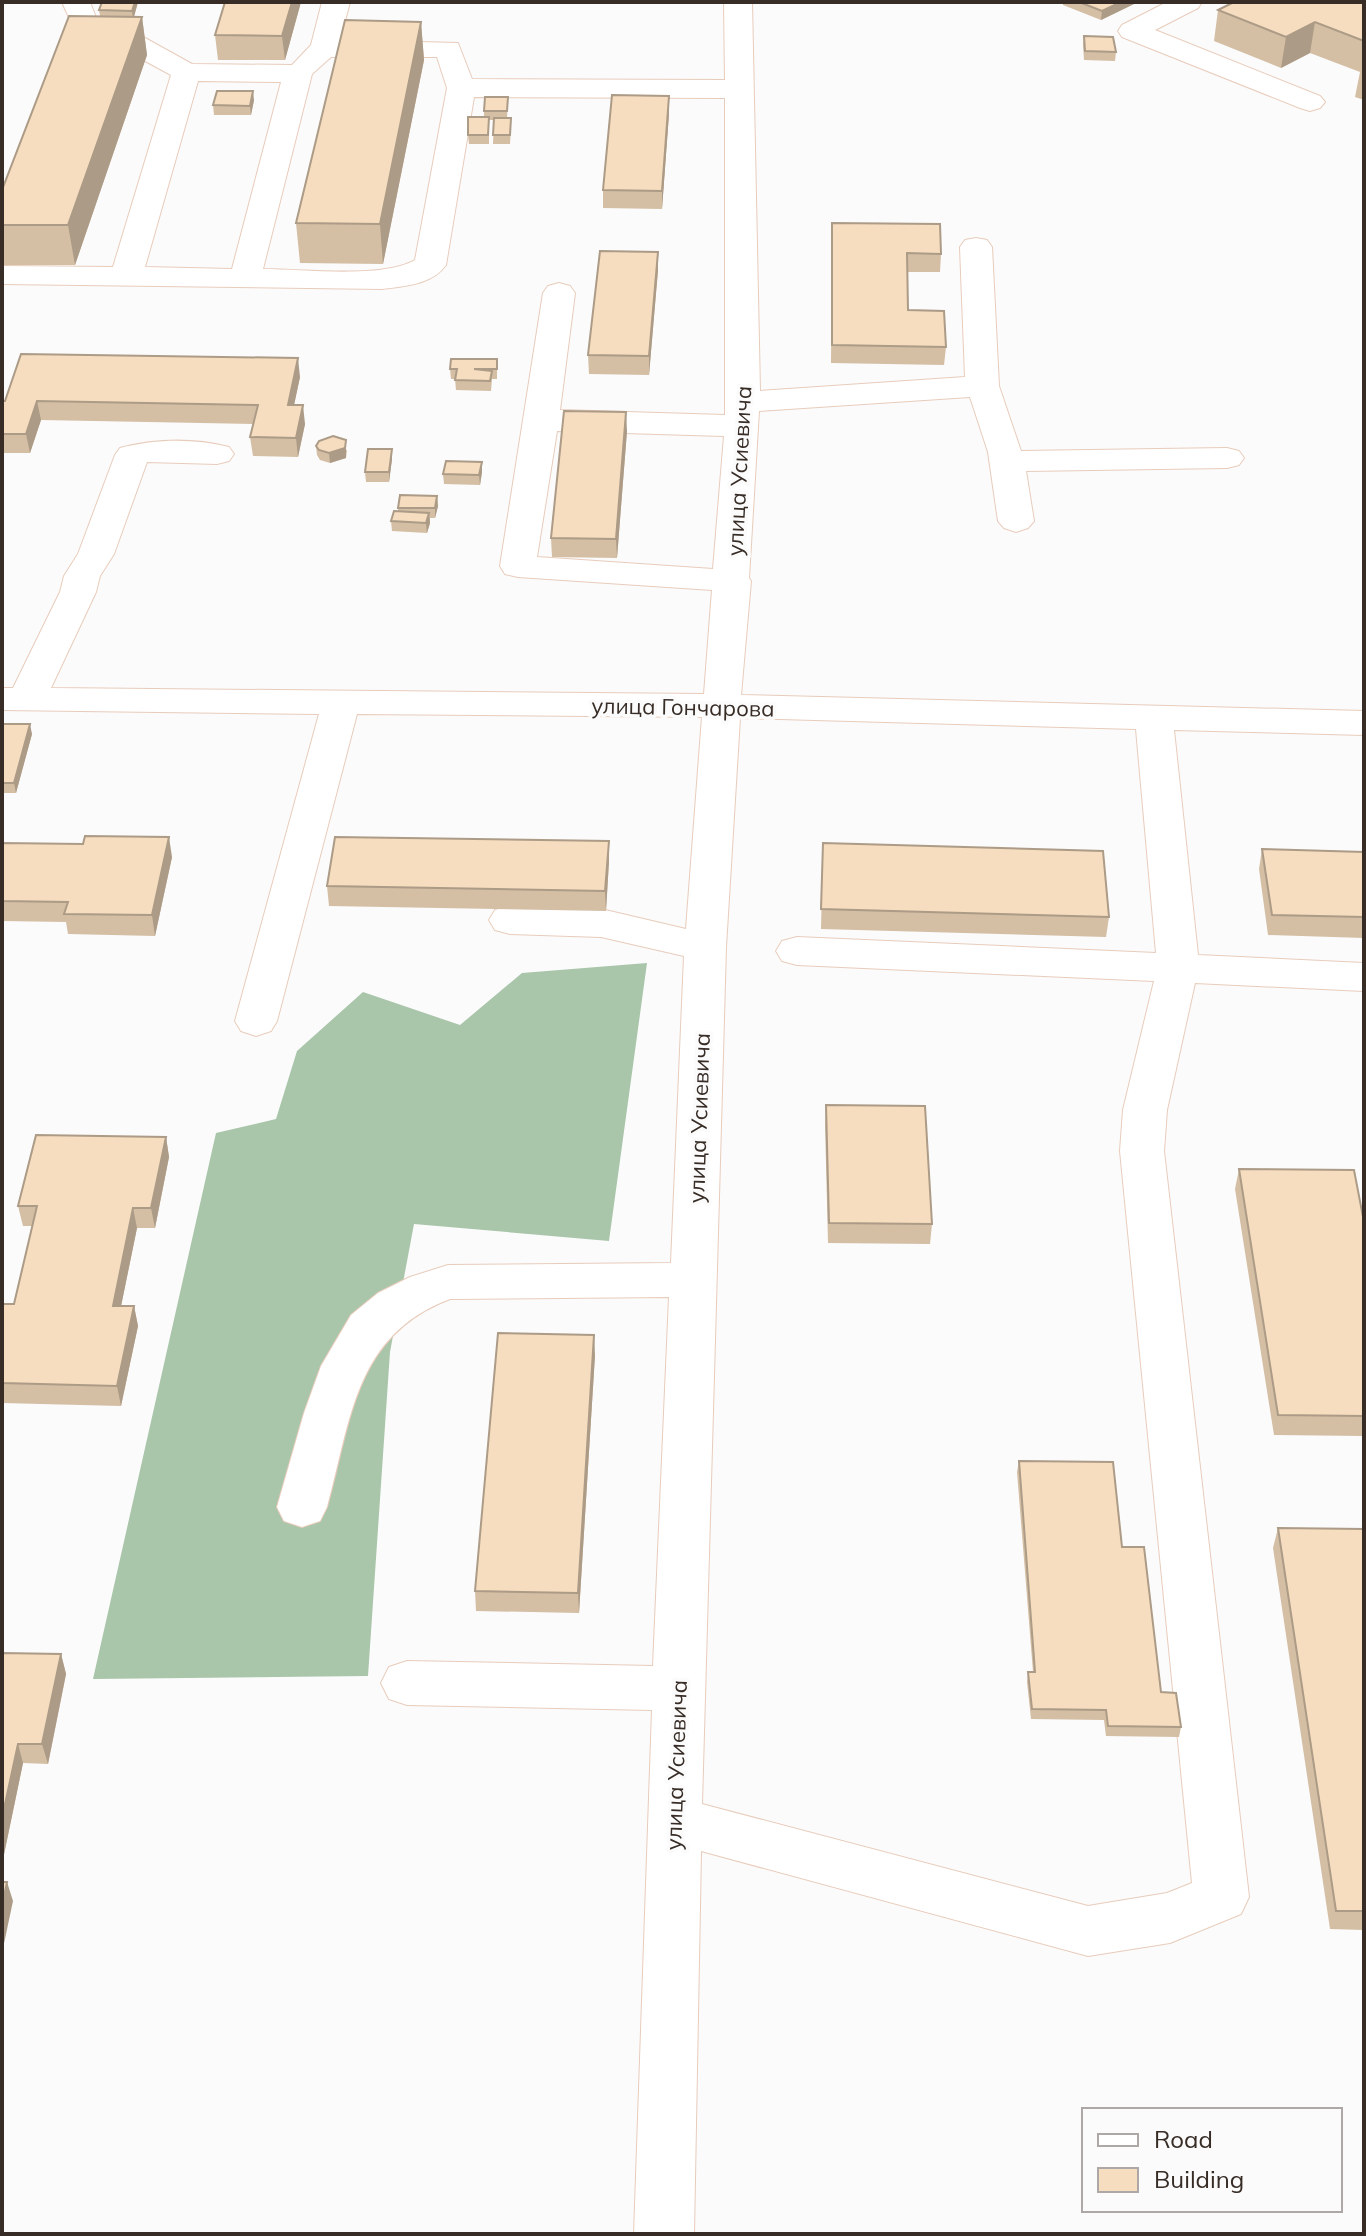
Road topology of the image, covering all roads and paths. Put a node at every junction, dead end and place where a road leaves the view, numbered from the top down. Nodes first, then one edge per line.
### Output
1 (76, 2) edge
2 (336, 2) edge
3 (738, 2) edge
4 (1188, 2) edge
5 (324, 48) junction
6 (186, 72) junction
7 (298, 74) junction
8 (461, 88) junction
9 (739, 89) junction
10 (1310, 102) dead end
11 (976, 247) dead end
12 (2, 275) edge
13 (126, 277) junction
14 (245, 278) junction
15 (559, 293) dead end
16 (982, 386) junction
17 (742, 414) junction
18 (542, 420) junction
19 (217, 454) dead end
20 (1227, 458) dead end
21 (1007, 461) junction
22 (1016, 521) dead end
23 (733, 581) junction
24 (14, 699) edge
25 (341, 704) junction
26 (721, 706) junction
27 (1154, 717) junction
28 (1364, 723) edge
29 (510, 920) edge
30 (705, 947) junction
31 (797, 951) dead end
32 (1178, 967) junction
33 (1364, 977) edge
34 (256, 1021) dead end
35 (694, 1280) junction
36 (302, 1507) dead end
37 (407, 1683) dead end
38 (678, 1689) junction
39 (674, 1820) junction
40 (664, 2234) edge

1 - 6 street
2 - 5 street
3 - 9 street, улица Усиевича
4 - 10 street
5 - 7 street
5 - 8 street
6 - 7 street
6 - 13 street
7 - 14 street
8 - 9 street
8 - 14 street
9 - 17 street, улица Усиевича
11 - 16 street
12 - 13 street
13 - 14 street
15 - 18 street
16 - 17 street
16 - 21 street
17 - 18 street
17 - 23 street, улица Усиевича
18 - 23 street
19 - 24 street
20 - 21 street
21 - 22 street
23 - 26 street, улица Усиевича
24 - 25 street, улица Гончарова
25 - 26 street, улица Гончарова
25 - 34 street
26 - 27 street, улица Гончарова
26 - 30 street, улица Усиевича
27 - 28 street, улица Гончарова
27 - 32 street
29 - 30 street
30 - 35 street, улица Усиевича
31 - 32 street
32 - 33 street
32 - 39 street
35 - 36 street
35 - 38 street, улица Усиевича
37 - 38 street
38 - 39 street, улица Усиевича
39 - 40 street, улица Усиевича

